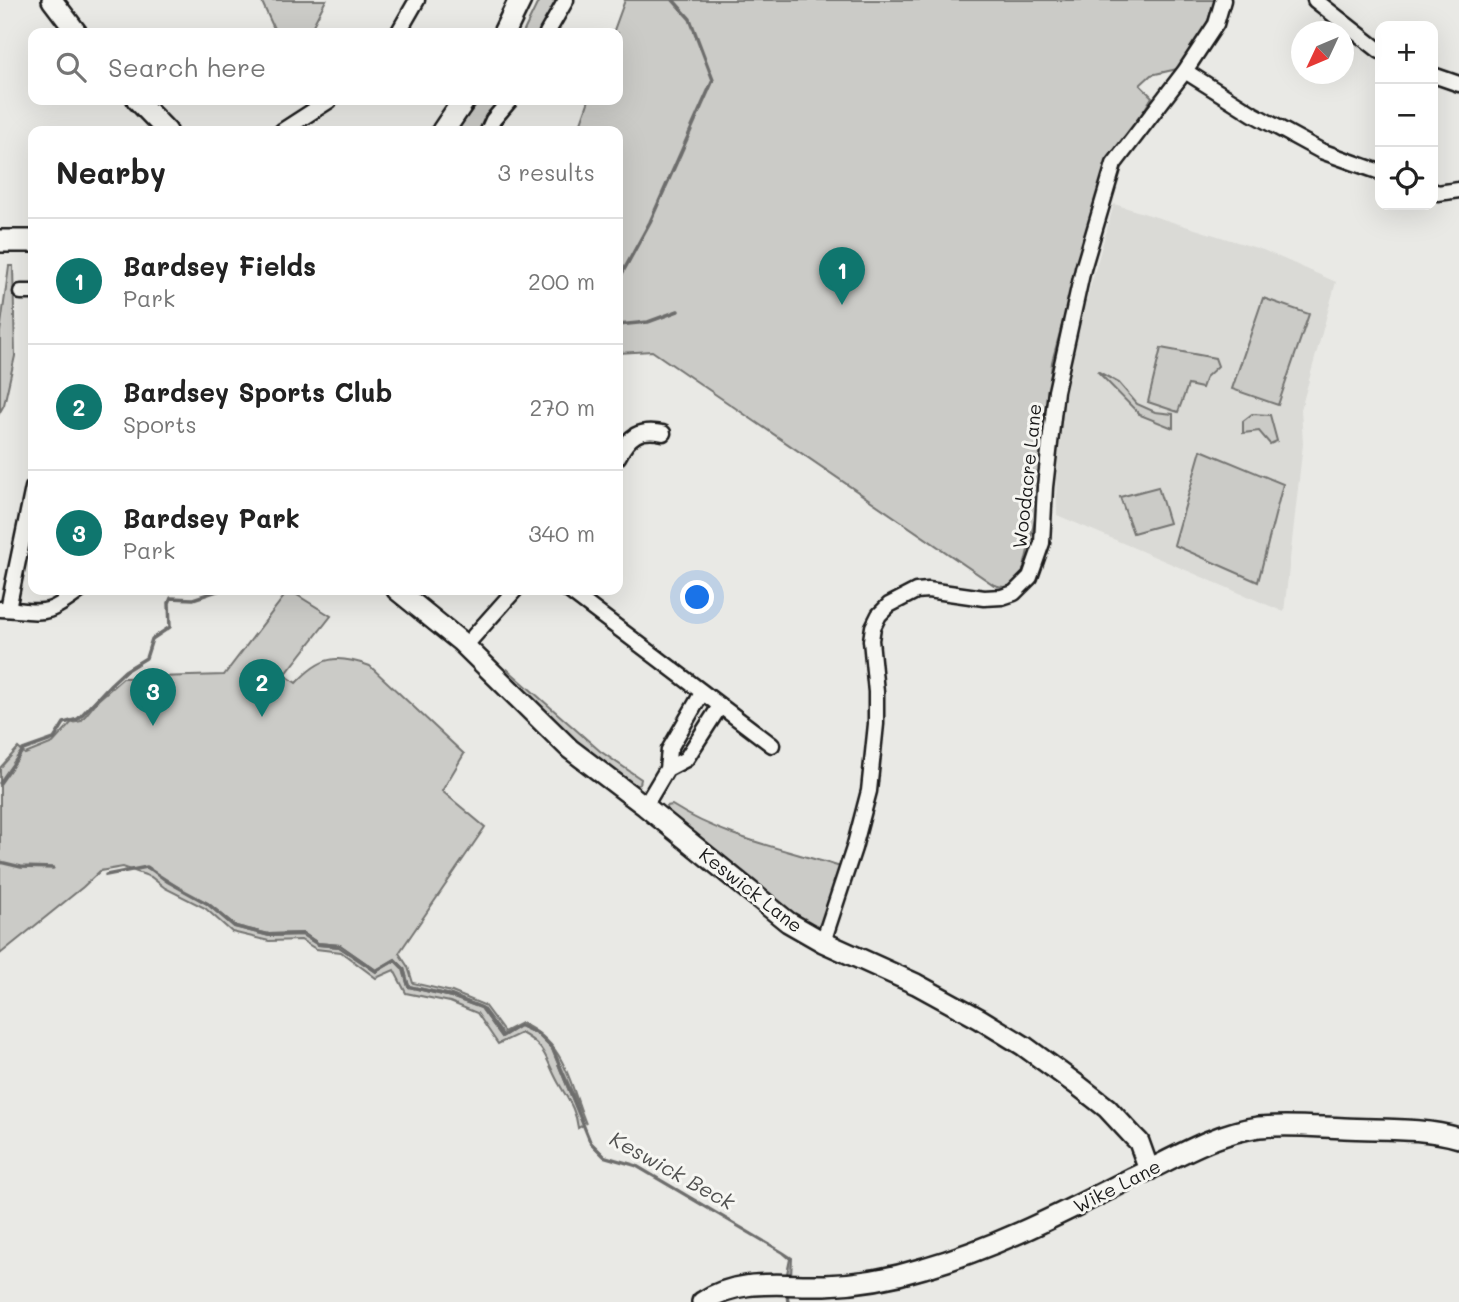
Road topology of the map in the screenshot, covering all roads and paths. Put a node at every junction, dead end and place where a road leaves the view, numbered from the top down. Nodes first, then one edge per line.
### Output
1 (52, 0) edge
2 (416, 0) edge
3 (520, 0) edge
4 (565, 0) edge
5 (1223, 0) edge
6 (1315, 0) edge
7 (73, 28) edge
8 (401, 28) edge
9 (506, 28) edge
10 (550, 28) edge
11 (1375, 47) edge
12 (1185, 71) junction
13 (1438, 77) edge
14 (1459, 85) edge
15 (142, 105) edge
16 (322, 105) edge
17 (461, 105) edge
18 (506, 105) edge
19 (162, 126) edge
20 (290, 126) edge
21 (446, 126) edge
22 (491, 126) edge
23 (1375, 170) edge
24 (1459, 190) edge
25 (1438, 193) edge
26 (0, 241) edge
27 (28, 241) edge
28 (663, 433) dead end
29 (623, 449) edge
30 (28, 509) edge
31 (74, 595) edge
32 (404, 595) edge
33 (511, 595) edge
34 (579, 595) edge
35 (4, 609) edge
36 (465, 646) junction
37 (702, 693) junction
38 (720, 706) junction
39 (772, 745) dead end
40 (667, 769) junction
41 (645, 806) junction
42 (823, 942) junction
43 (1459, 1138) edge
44 (1139, 1142) junction
45 (1180, 1154) junction
46 (1149, 1170) junction
47 (702, 1302) edge

1 - 7 street
2 - 8 street
3 - 9 main road
4 - 10 street
5 - 12 street, Woodacre Lane
6 - 11 street
12 - 23 street
12 - 42 street, Woodacre Lane
13 - 14 street
15 - 19 street
16 - 20 street
17 - 21 main road
18 - 22 street
24 - 25 street
26 - 27 main road
28 - 29 street
30 - 35 street
31 - 35 street
32 - 36 street, Keswick Lane
33 - 36 street
34 - 37 street
36 - 41 street, Keswick Lane
37 - 38 street
37 - 40 street
38 - 39 street
38 - 40 street
40 - 41 street
41 - 42 street, Keswick Lane
42 - 44 street, Keswick Lane
43 - 45 street, Wike Lane
44 - 45 street, Keswick Lane
44 - 46 street, Keswick Lane
45 - 46 street, Wike Lane
46 - 47 street, Wike Lane

